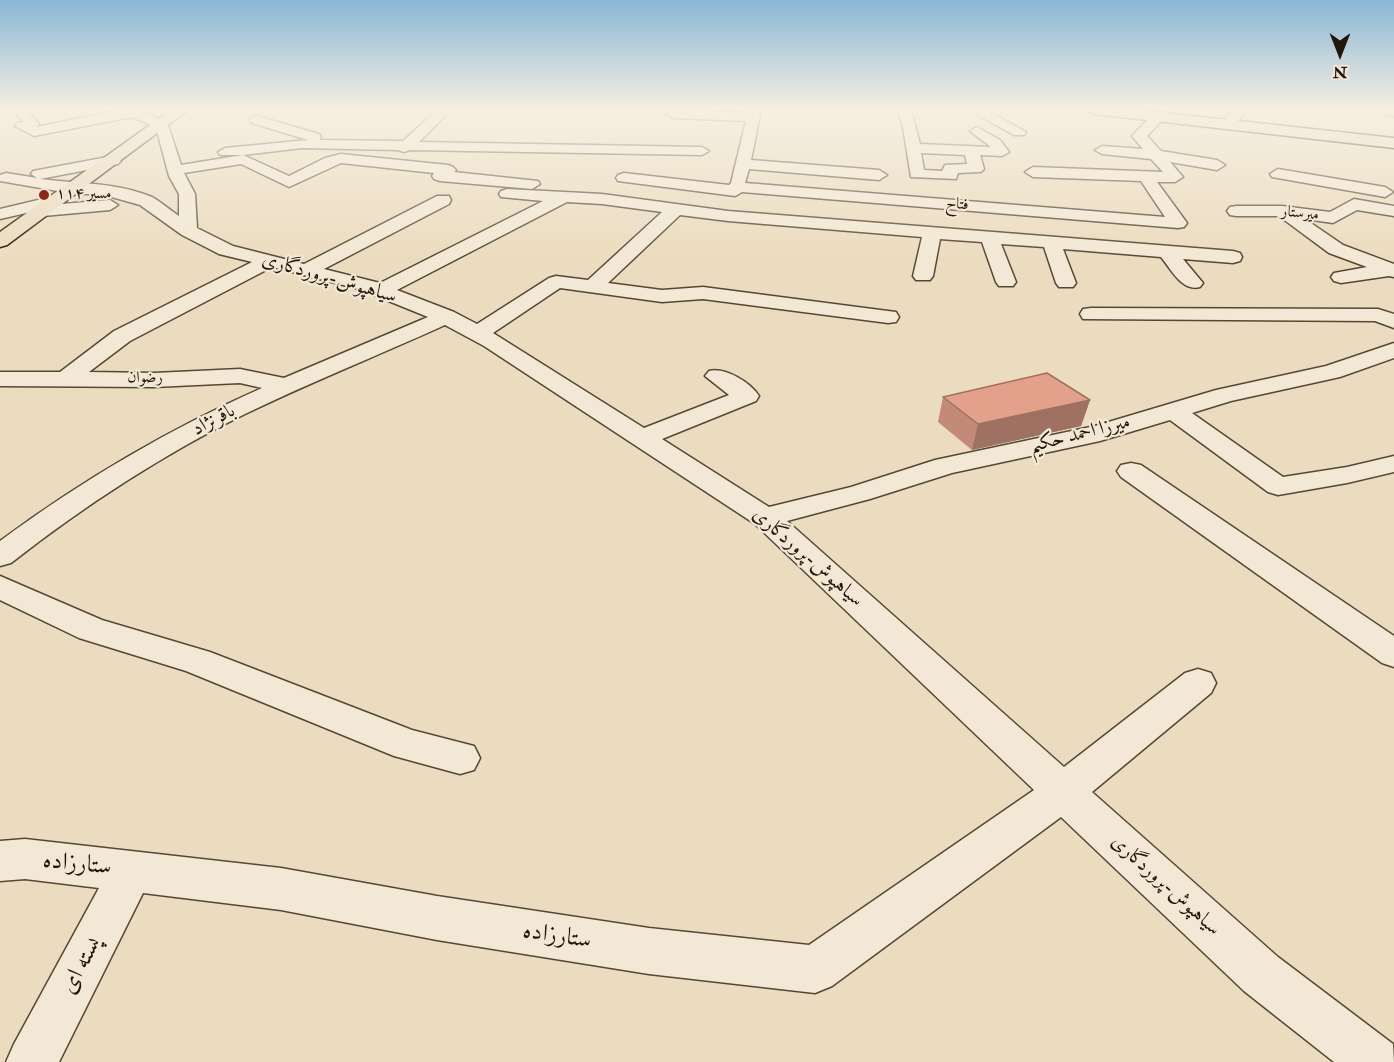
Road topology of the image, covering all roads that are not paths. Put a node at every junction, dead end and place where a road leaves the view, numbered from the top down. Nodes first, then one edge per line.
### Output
1 (173, 160) edge
2 (216, 160) edge
3 (238, 160) edge
4 (244, 160) edge
5 (335, 160) edge
6 (355, 160) edge
7 (529, 160) edge
8 (744, 160) edge
9 (764, 160) edge
10 (916, 160) edge
11 (974, 160) edge
12 (1159, 160) edge
13 (1183, 160) edge
14 (113, 161) joint
15 (1217, 165) dead end
16 (175, 167) junction
17 (1033, 172) dead end
18 (879, 175) dead end
19 (1146, 177) junction
20 (3, 178) edge
21 (624, 178) dead end
22 (1394, 179) edge
23 (145, 188) junction
24 (509, 188) junction
25 (75, 189) junction
26 (736, 189) junction
27 (1394, 194) edge
28 (1046, 195) dead end
29 (564, 197) junction
30 (59, 200) junction
31 (443, 200) dead end
32 (680, 202) junction
33 (1236, 211) dead end
34 (1282, 211) junction
35 (1394, 211) edge
36 (43, 212) junction
37 (1050, 212) junction
38 (0, 213) edge
39 (728, 216) junction
40 (1181, 228) junction
41 (189, 231) junction
42 (932, 233) junction
43 (990, 238) junction
44 (0, 241) edge
45 (1052, 243) junction
46 (1336, 249) junction
47 (1382, 249) dead end
48 (1167, 252) junction
49 (1200, 255) junction
50 (1233, 257) dead end
51 (270, 261) junction
52 (307, 270) junction
53 (1393, 271) edge
54 (924, 276) dead end
55 (1341, 277) dead end
56 (1006, 282) dead end
57 (1066, 283) dead end
58 (1193, 283) dead end
59 (592, 287) junction
60 (380, 291) junction
61 (1091, 314) dead end
62 (446, 317) junction
63 (888, 317) dead end
64 (1394, 322) edge
65 (477, 334) junction
66 (1394, 350) edge
67 (717, 376) dead end
68 (0, 379) edge
69 (66, 379) junction
70 (288, 386) junction
71 (1174, 410) junction
72 (641, 438) junction
73 (1394, 464) edge
74 (1131, 471) dead end
75 (765, 517) junction
76 (0, 556) edge
77 (2, 593) edge
78 (1394, 654) edge
79 (1198, 683) dead end
80 (460, 758) dead end
81 (1062, 793) junction
82 (0, 861) edge
83 (132, 870) junction
84 (32, 1062) edge
85 (1375, 1062) edge

1 - 16 street
2 - 16 street
3 - 16 street
4 - 5 street
6 - 24 street
7 - 24 street
8 - 26 street
9 - 18 street
10 - 11 street
12 - 19 street
13 - 15 street
14 - 20 street
14 - 25 main road
16 - 23 street
16 - 41 street
17 - 19 street
19 - 40 street
20 - 25 street
21 - 26 street, فتاح
22 - 27 street
23 - 25 street
23 - 36 street
23 - 41 street, سیاهپوش-پروردگاری
24 - 29 street
24 - 32 street
25 - 30 main road
26 - 37 street, فتاح
26 - 39 street
28 - 37 street
29 - 32 street
29 - 60 street
30 - 36 main road
30 - 38 street
31 - 52 street
32 - 39 street
32 - 59 street
33 - 34 street, میرستار
34 - 35 street, میرستار
34 - 46 street
36 - 44 main road
37 - 40 street, فتاح
39 - 42 street
40 - 49 street
41 - 51 street, سیاهپوش-پروردگاری
42 - 43 street
42 - 54 street
43 - 45 street
43 - 56 street
45 - 48 street
45 - 57 street
46 - 47 street
46 - 53 street
48 - 49 street
48 - 58 street
49 - 50 street
51 - 52 street, سیاهپوش-پروردگاری
51 - 69 street
52 - 60 street, سیاهپوش-پروردگاری
53 - 55 street
59 - 63 street
59 - 65 street
60 - 62 street, سیاهپوش-پروردگاری
61 - 64 street
62 - 65 street, سیاهپوش-پروردگاری
62 - 70 street, باقرنژاد
65 - 72 street, سیاهپوش-پروردگاری
66 - 71 street, میرزا احمد حکیم
67 - 72 street
68 - 69 street, رضوان
69 - 70 street, رضوان
70 - 76 street, باقرنژاد
71 - 73 street
71 - 75 street, میرزا احمد حکیم
72 - 75 street, سیاهپوش-پروردگاری
74 - 78 street
75 - 81 street, سیاهپوش-پروردگاری
77 - 80 street
79 - 81 street, ستارزاده
81 - 83 street, ستارزاده
81 - 85 street, سیاهپوش-پروردگاری
82 - 83 street, ستارزاده
83 - 84 street, پسته ای

